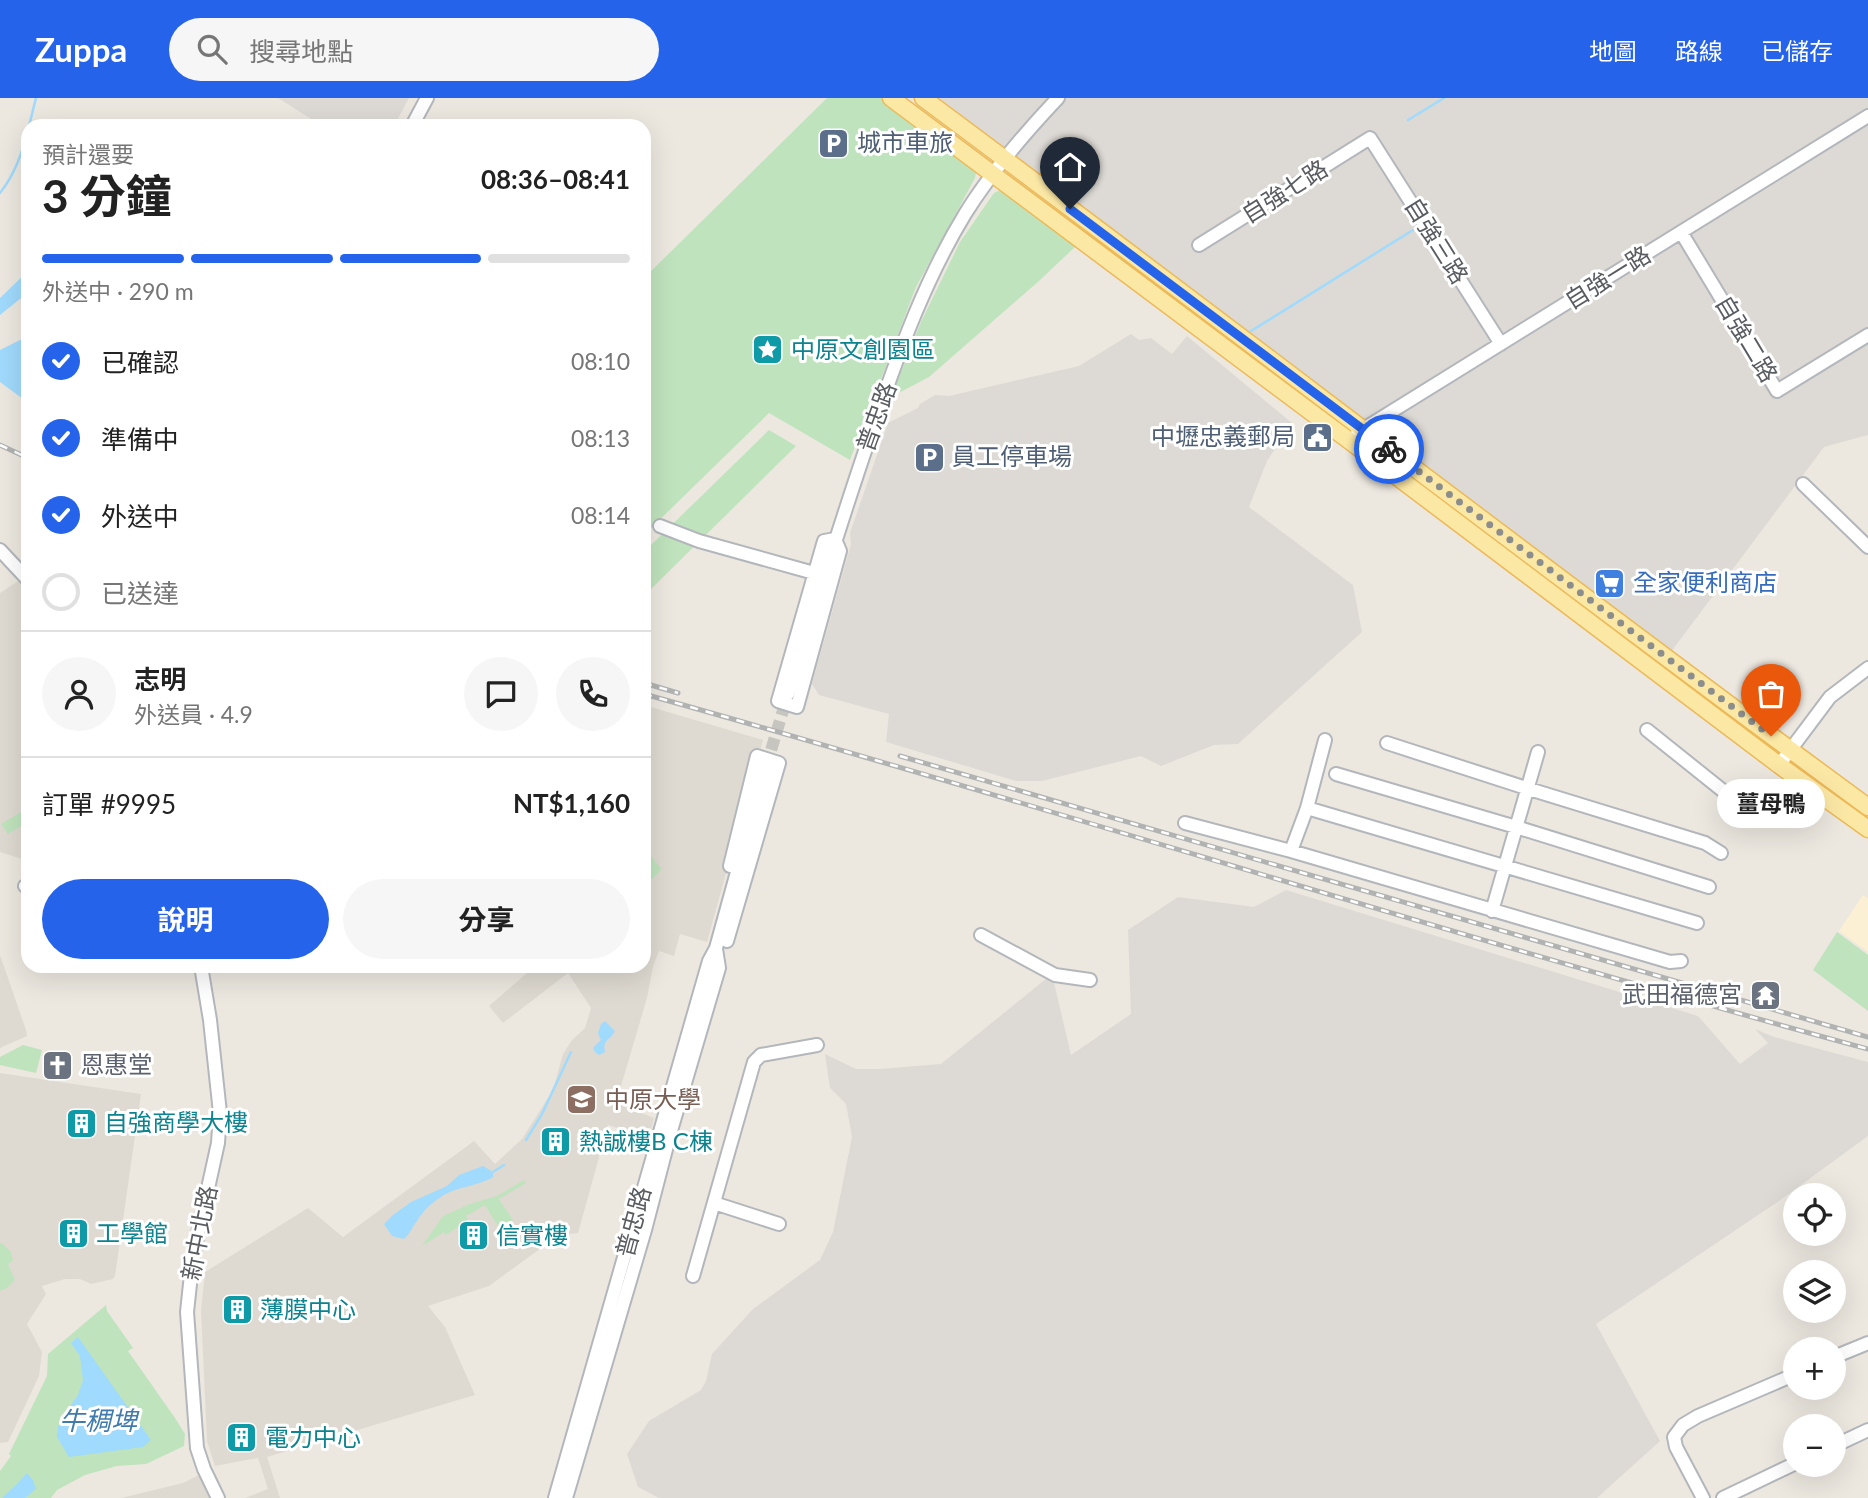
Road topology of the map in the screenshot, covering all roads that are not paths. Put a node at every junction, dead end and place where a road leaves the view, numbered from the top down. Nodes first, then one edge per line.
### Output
1 (428, 98) edge
2 (891, 98) edge
3 (923, 98) edge
4 (1058, 98) edge
5 (1868, 116) edge
6 (416, 119) edge
7 (1370, 138) joint
8 (1005, 159) junction
9 (992, 173) junction
10 (1681, 232) junction
11 (1199, 245) dead end
12 (1868, 335) edge
13 (1501, 344) junction
14 (1362, 430) junction
15 (1347, 439) junction
16 (1803, 484) dead end
17 (660, 526) dead end
18 (835, 539) junction
19 (1866, 542) edge
20 (0, 550) edge
21 (21, 572) edge
22 (814, 573) junction
23 (1866, 673) edge
24 (788, 694) tunnel mouth
25 (1647, 730) dead end
26 (1325, 740) dead end
27 (1387, 743) dead end
28 (1790, 750) junction
29 (1538, 752) dead end
30 (1779, 765) junction
31 (765, 768) tunnel mouth
32 (1336, 774) dead end
33 (1526, 788) junction
34 (1868, 807) edge
35 (1307, 808) junction
36 (1752, 814) dead end
37 (1185, 823) dead end
38 (1516, 827) junction
39 (1868, 829) edge
40 (1291, 851) junction
41 (1721, 853) dead end
42 (1505, 865) junction
43 (1709, 887) dead end
44 (1492, 911) junction
45 (1697, 923) dead end
46 (981, 935) dead end
47 (1681, 961) dead end
48 (714, 964) junction
49 (202, 973) edge
50 (1090, 980) dead end
51 (817, 1045) dead end
52 (714, 1203) junction
53 (779, 1224) dead end
54 (693, 1276) dead end
55 (1868, 1343) edge
56 (1846, 1352) edge
57 (1783, 1380) edge
58 (1868, 1430) edge
59 (1846, 1440) edge
60 (1783, 1470) edge
61 (218, 1498) edge
62 (555, 1498) edge
63 (566, 1498) edge
64 (1703, 1498) edge
65 (1723, 1498) edge

1 - 6 street
2 - 9 main road
3 - 8 main road
4 - 8 street, 普忠路
5 - 10 street, 自強一路
7 - 11 street, 自強七路
7 - 13 street, 自強三路
8 - 9 street, 普忠路
8 - 14 main road
9 - 15 main road
9 - 18 street, 普忠路
10 - 12 street, 自強二路
10 - 13 street, 自強一路
13 - 14 street, 自強一路
14 - 15 street, 自強一路
14 - 28 main road
15 - 30 main road
16 - 19 street
17 - 22 street
18 - 22 street
18 - 22 street
18 - 24 street, 普忠路
20 - 21 street
23 - 28 street
25 - 36 street
26 - 35 street
27 - 33 street
28 - 30 street
28 - 34 main road
29 - 33 street
30 - 39 main road
31 - 48 street, 普忠路
32 - 38 street
33 - 38 street
33 - 41 street
35 - 40 street
35 - 42 street
37 - 40 street
38 - 42 street
38 - 43 street
40 - 44 street
42 - 44 street
42 - 45 street
44 - 47 street
46 - 50 street
48 - 48 street
48 - 62 street, 普忠路
48 - 63 street, 普忠路
49 - 61 street, 新中北路
51 - 52 street
52 - 53 street
52 - 54 street
55 - 56 street
57 - 64 street
58 - 59 street
60 - 65 street

